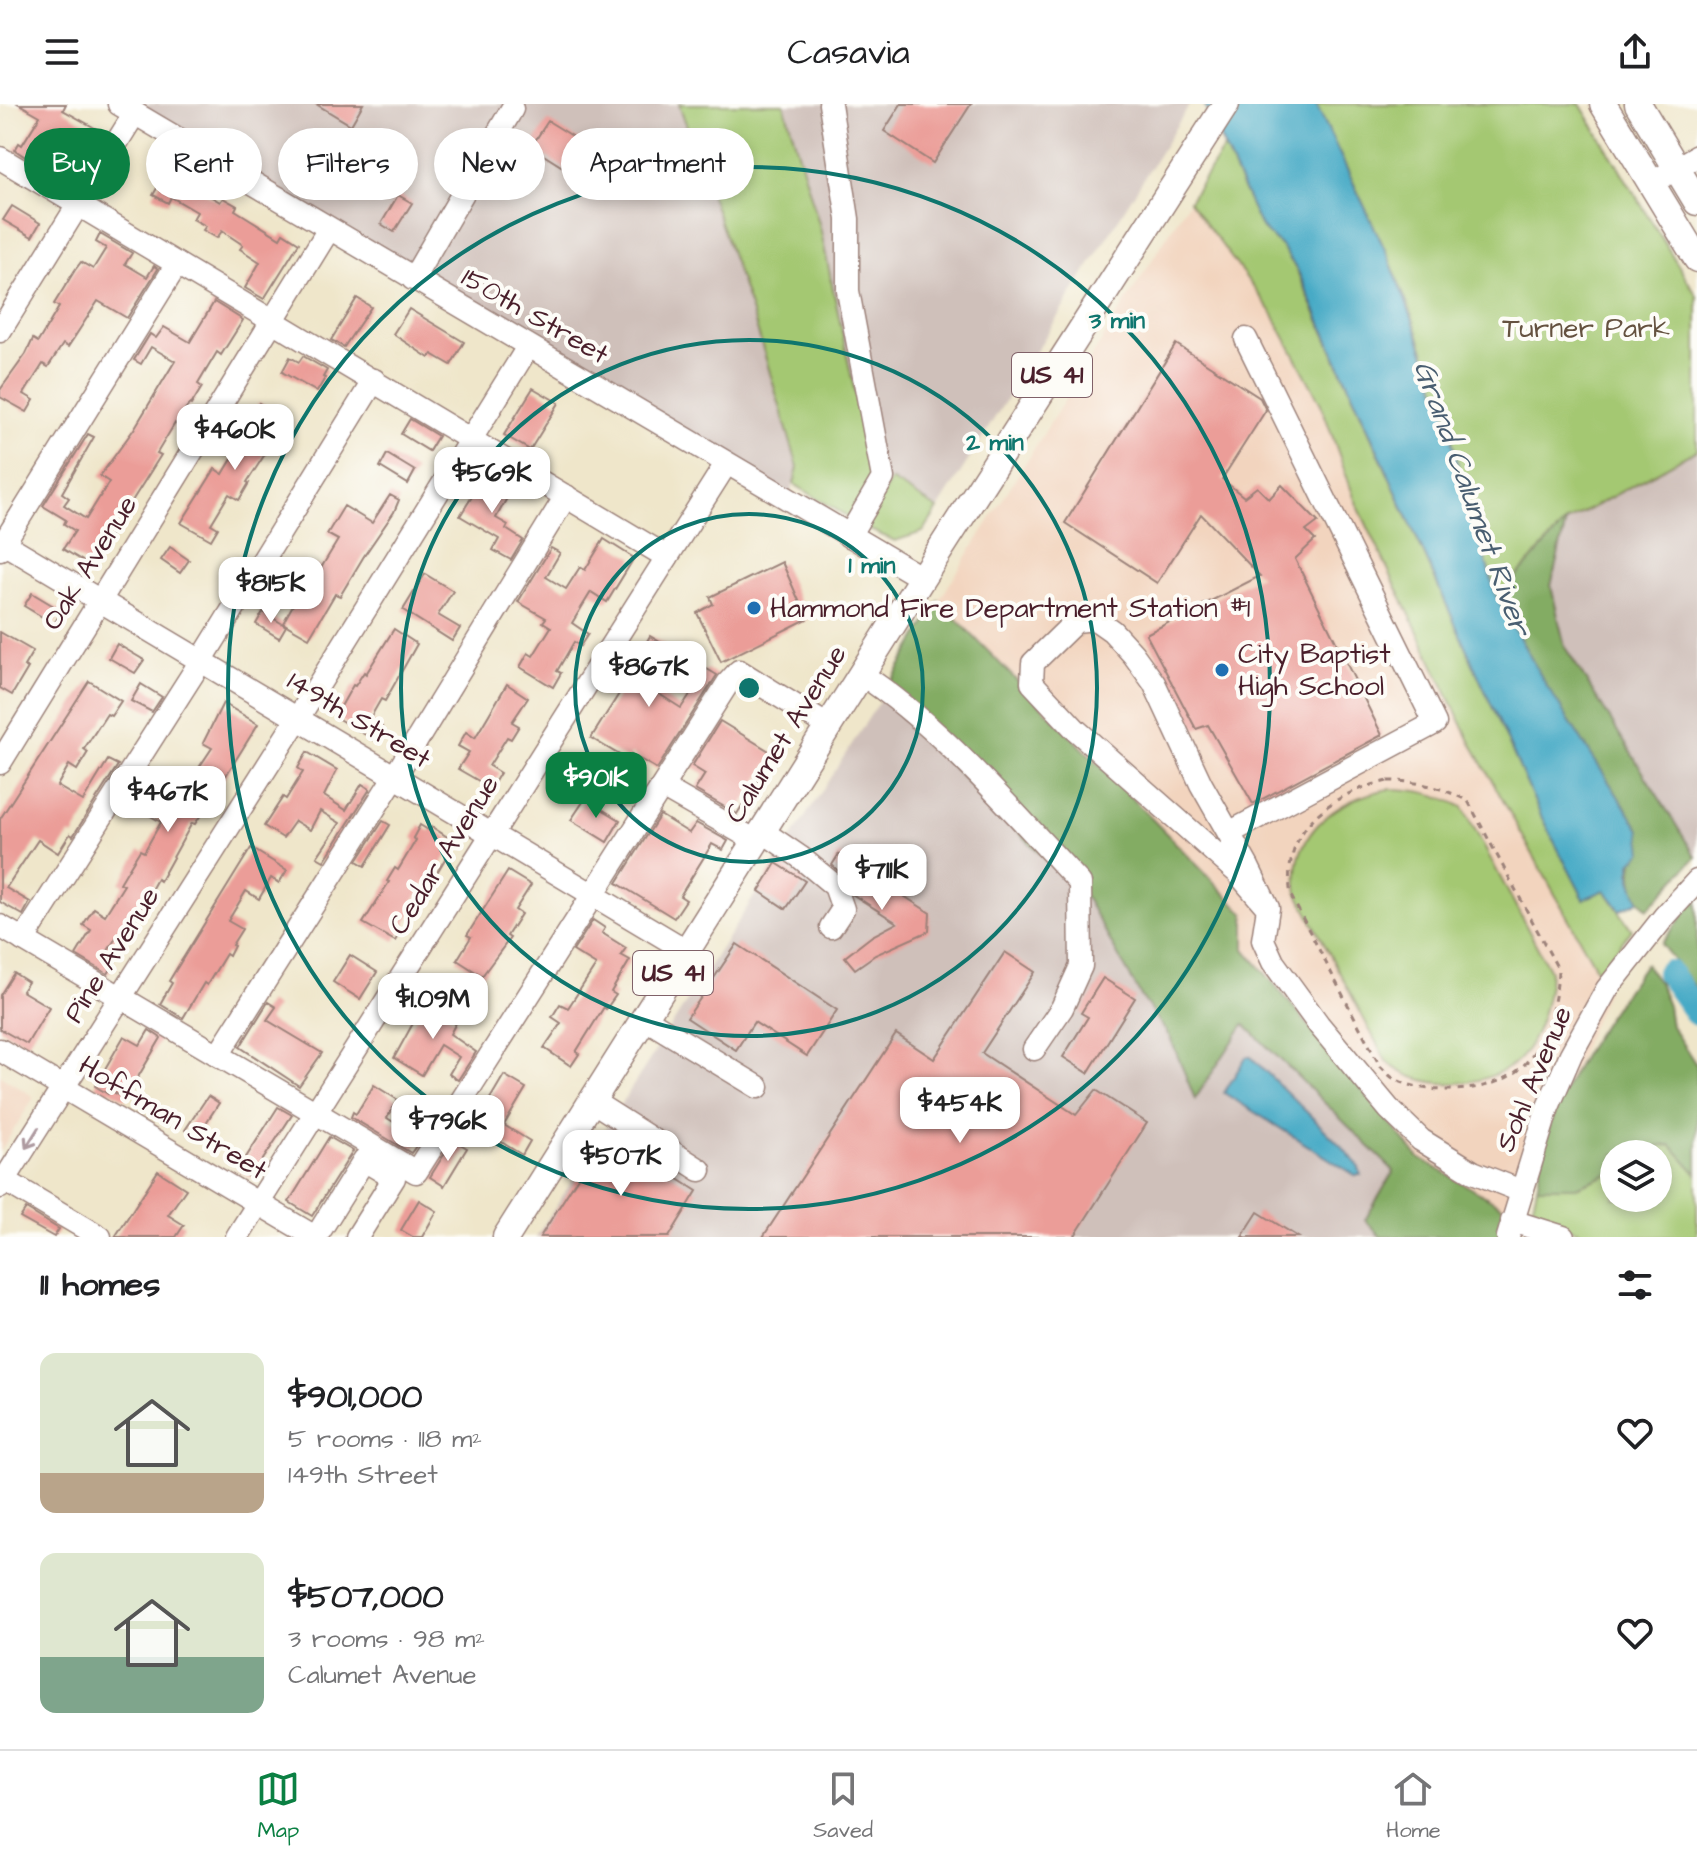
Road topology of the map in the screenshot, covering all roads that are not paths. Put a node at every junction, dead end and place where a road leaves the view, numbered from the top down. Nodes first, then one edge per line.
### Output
1 (830, 104) edge
2 (1226, 104) edge
3 (1603, 104) edge
4 (1638, 104) edge
5 (127, 108) edge
6 (512, 109) dead end
7 (0, 158) edge
8 (1687, 162) edge
9 (1652, 183) junction
10 (1697, 202) edge
11 (78, 205) junction
12 (329, 229) junction
13 (1697, 259) edge
14 (177, 264) junction
15 (413, 279) junction
16 (274, 321) junction
17 (0, 331) edge
18 (1246, 339) dead end
19 (528, 347) junction
20 (374, 380) junction
21 (471, 438) junction
22 (726, 464) junction
23 (566, 496) junction
24 (849, 536) junction
25 (1, 544) edge
26 (667, 557) junction
27 (922, 578) junction
28 (102, 602) junction
29 (201, 661) junction
30 (861, 674) junction
31 (298, 718) junction
32 (828, 726) junction
33 (0, 763) edge
34 (395, 776) junction
35 (662, 787) junction
36 (1229, 833) junction
37 (493, 835) junction
38 (759, 836) junction
39 (1697, 881) edge
40 (593, 894) junction
41 (1268, 908) junction
42 (0, 926) edge
43 (831, 927) dead end
44 (23, 940) junction
45 (687, 951) junction
46 (121, 998) junction
47 (644, 1018) junction
48 (1034, 1049) dead end
49 (0, 1050) edge
50 (218, 1055) junction
51 (758, 1087) dead end
52 (64, 1088) junction
53 (592, 1101) junction
54 (316, 1113) junction
55 (700, 1170) dead end
56 (2, 1184) edge
57 (1521, 1191) junction
58 (258, 1204) junction
59 (1510, 1229) edge
60 (100, 1237) edge
61 (237, 1237) edge
62 (315, 1237) edge
63 (357, 1237) edge
64 (506, 1237) edge
65 (1563, 1237) edge

1 - 24 street
2 - 27 main road, Calumet Avenue / US 41
3 - 9 main road
4 - 8 main road
5 - 11 street
5 - 12 street, 150th Street
6 - 15 street
7 - 11 street
8 - 9 street
8 - 10 main road
9 - 13 main road
11 - 14 street
11 - 17 street
12 - 15 street, 150th Street
12 - 16 street, Oak Avenue
14 - 16 street
14 - 25 street
15 - 19 street, 150th Street
16 - 20 street
16 - 28 street, Oak Avenue
18 - 36 street
19 - 21 street, Pine Avenue
19 - 22 street, 150th Street
20 - 21 street
20 - 29 street
21 - 23 street
21 - 31 street, Pine Avenue
22 - 24 street, 150th Street
22 - 26 street, Cedar Avenue
23 - 26 street
23 - 34 street
24 - 27 street, 150th Street
25 - 28 street, 149th Street
26 - 37 street, Cedar Avenue
27 - 30 main road, Calumet Avenue / US 41
28 - 29 street, 149th Street
28 - 33 street, Oak Avenue
29 - 31 street, 149th Street
29 - 44 street
30 - 32 main road, Calumet Avenue / US 41
30 - 48 street
31 - 34 street, 149th Street
31 - 46 street, Pine Avenue
32 - 35 street
32 - 38 main road, Calumet Avenue / US 41
34 - 37 street, 149th Street
34 - 50 street
35 - 38 street
35 - 40 street
36 - 41 street
36 - 41 street
37 - 40 street, 149th Street
37 - 54 street, Cedar Avenue
38 - 43 street
38 - 45 main road, Calumet Avenue / US 41
39 - 57 street, Sohl Avenue
40 - 45 street, 149th Street
40 - 54 street
41 - 57 street
42 - 44 street
44 - 46 street
45 - 47 main road, Calumet Avenue / US 41
46 - 50 street
46 - 52 street, Pine Avenue
47 - 51 street
47 - 53 main road, Calumet Avenue / US 41
49 - 52 street, Hoffman Street
50 - 54 street
52 -> 56 street, Pine Avenue
52 - 58 street, Hoffman Street
53 - 55 street
53 - 64 main road, Calumet Avenue / US 41
54 - 58 street, Cedar Avenue
56 - 60 street
57 - 59 street, Sohl Avenue
58 - 61 street, Cedar Avenue
58 - 62 street, Hoffman Street
59 - 65 street
62 - 63 street

